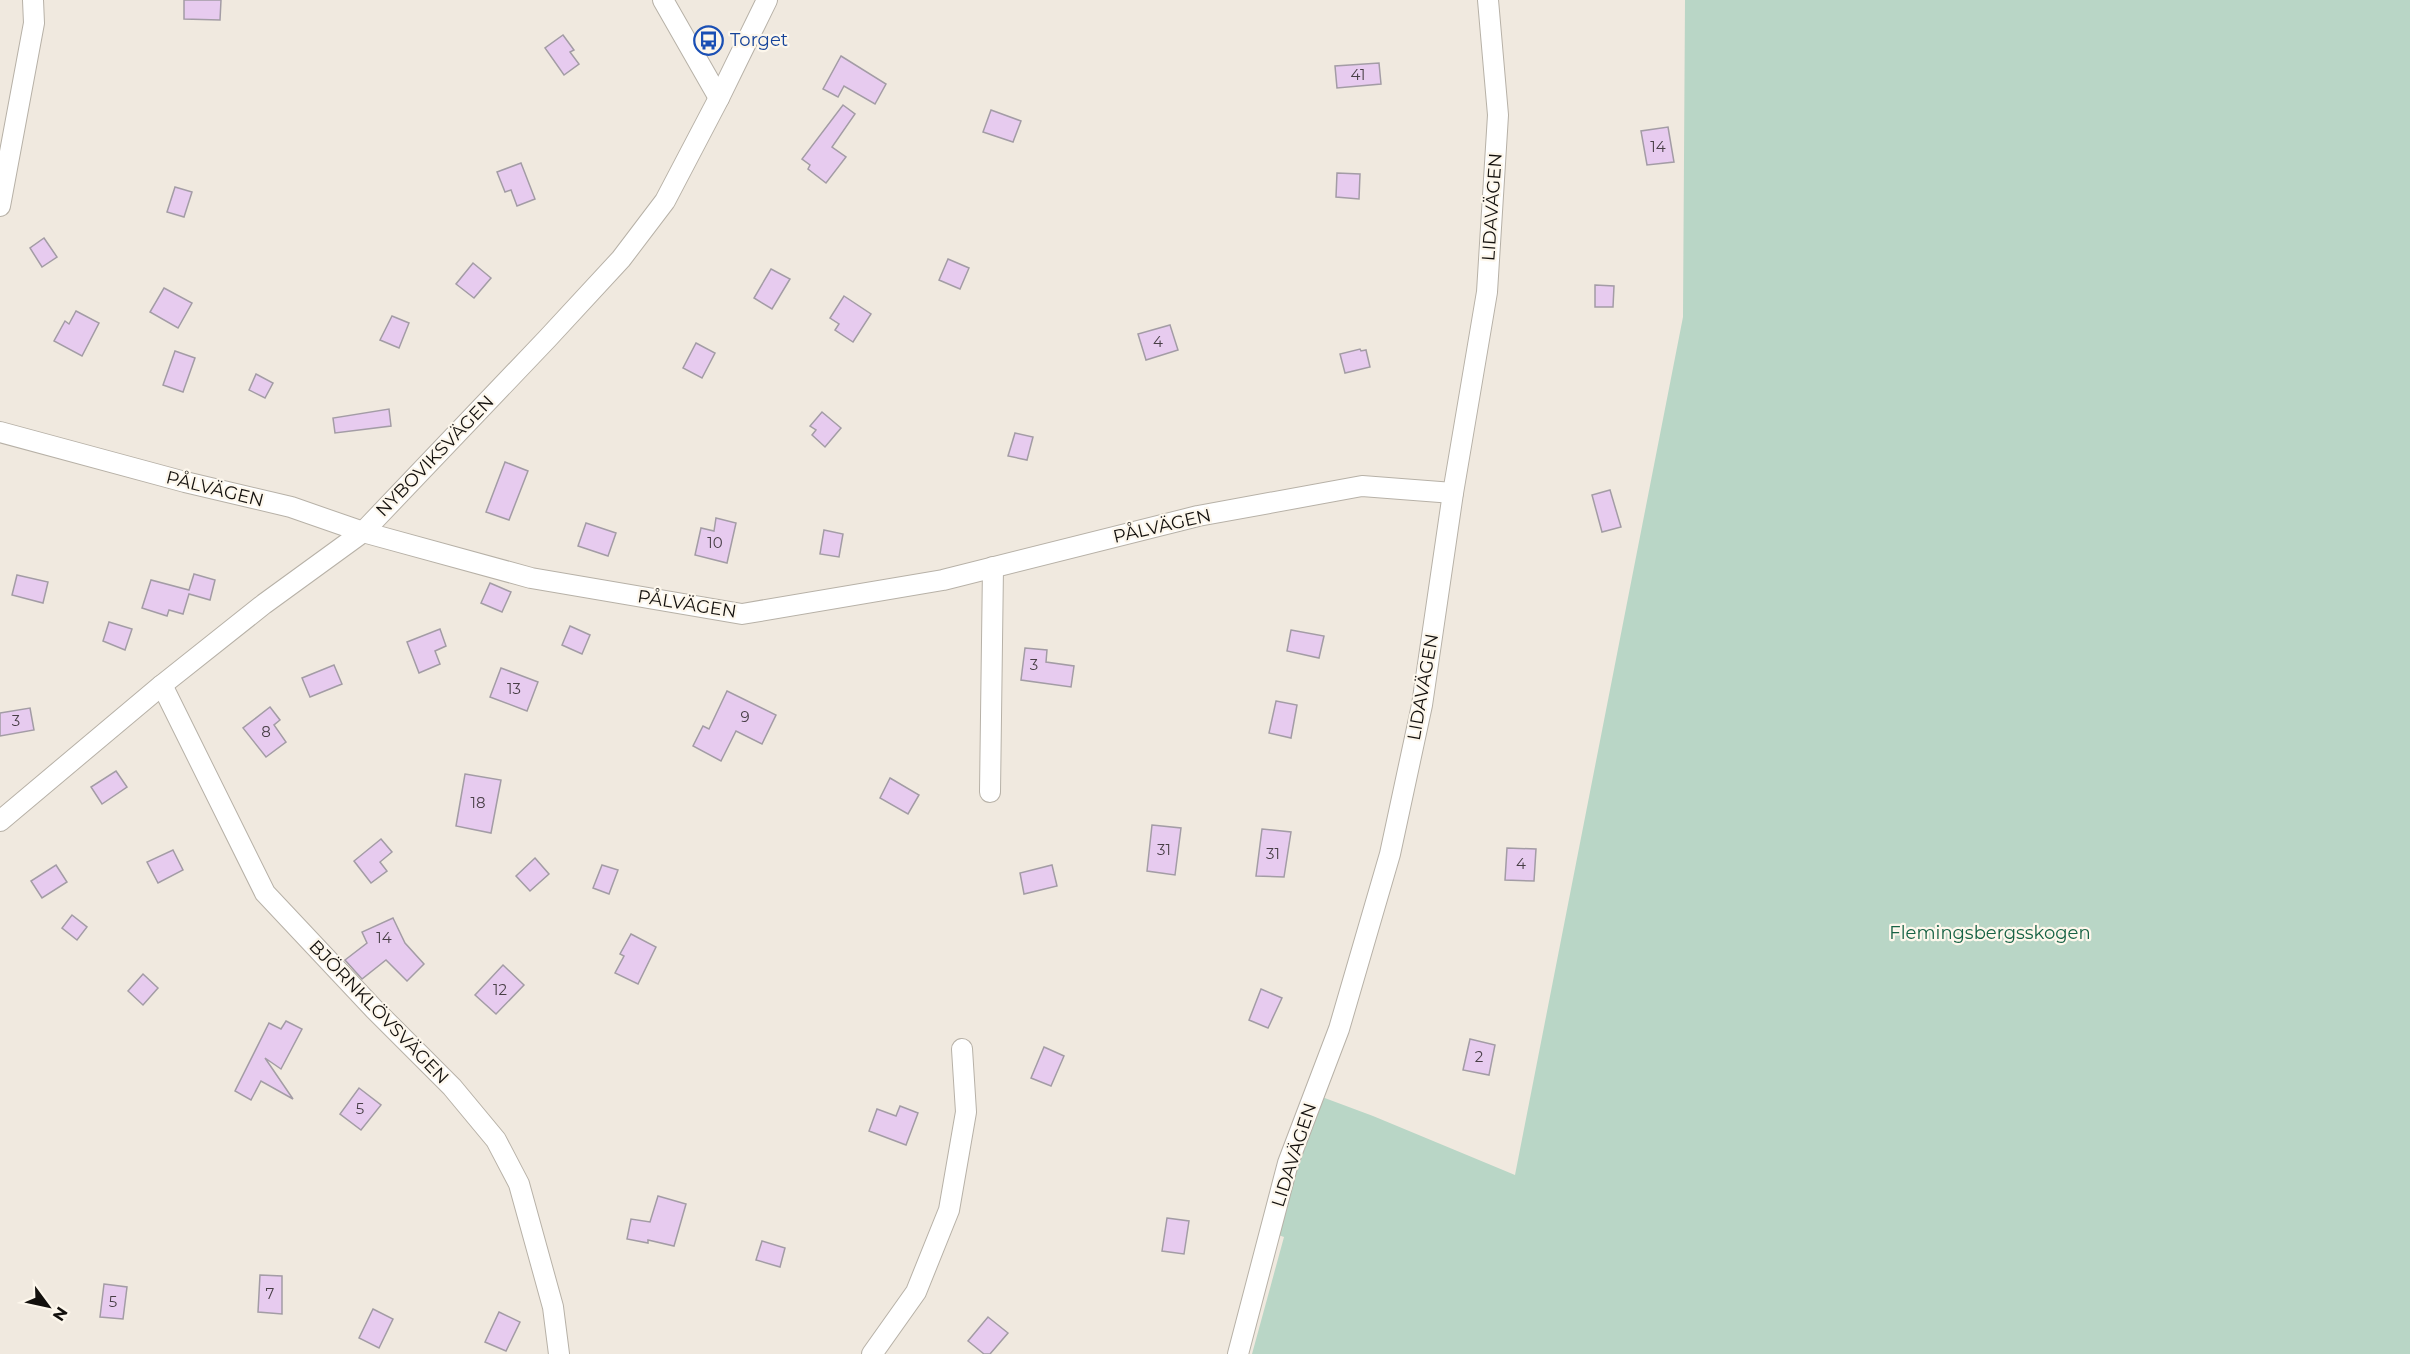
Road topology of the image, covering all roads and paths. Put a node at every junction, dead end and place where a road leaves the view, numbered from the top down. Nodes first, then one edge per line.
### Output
1 (33, 0) edge
2 (663, 0) edge
3 (767, 0) edge
4 (1488, 0) edge
5 (719, 98) junction
6 (0, 206) edge
7 (0, 432) edge
8 (1453, 493) junction
9 (363, 532) junction
10 (993, 567) junction
11 (162, 685) junction
12 (990, 792) dead end
13 (0, 821) edge
14 (962, 1049) dead end
15 (559, 1354) edge
16 (872, 1354) edge
17 (1238, 1354) edge

1 - 6 street
2 - 5 street
3 - 5 street, NYBOVIKSVÄGEN
4 - 8 street, LIDAVÄGEN
5 - 9 street, NYBOVIKSVÄGEN
7 - 9 street, PÅLVÄGEN
8 - 10 street, PÅLVÄGEN
8 - 17 street, LIDAVÄGEN
9 - 10 street, PÅLVÄGEN
9 - 11 street, NYBOVIKSVÄGEN
10 - 12 street
11 - 13 street, NYBOVIKSVÄGEN
11 - 15 street, BJÖRNKLÖVSVÄGEN
14 - 16 street

